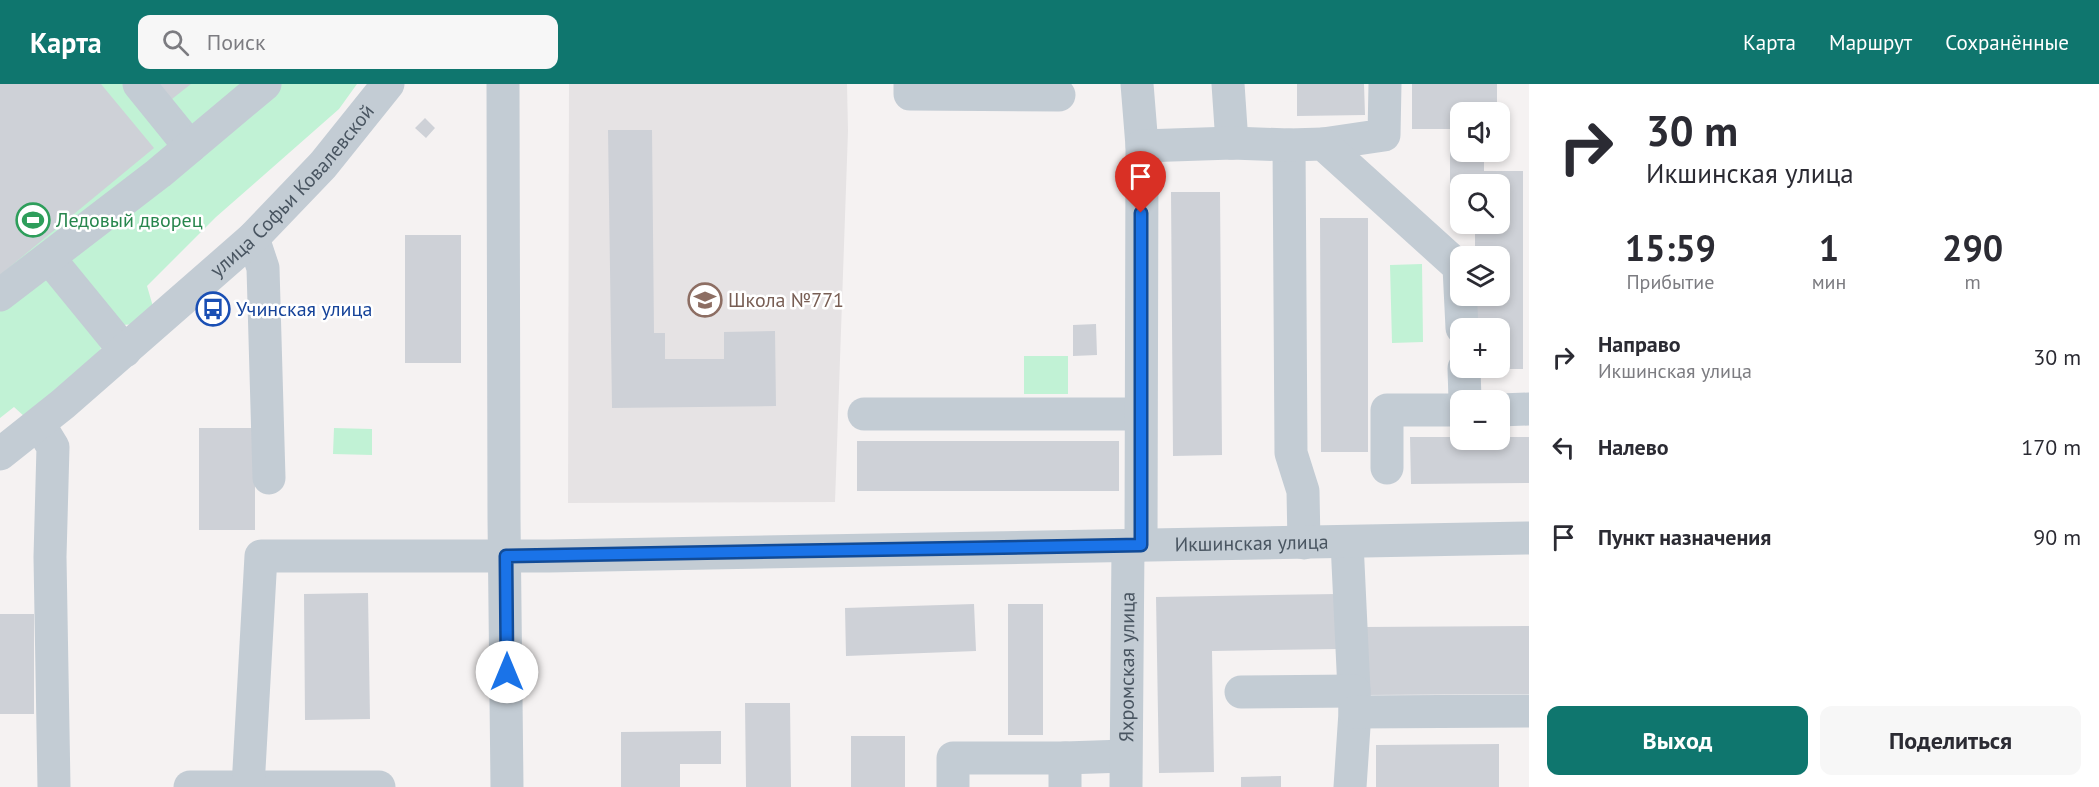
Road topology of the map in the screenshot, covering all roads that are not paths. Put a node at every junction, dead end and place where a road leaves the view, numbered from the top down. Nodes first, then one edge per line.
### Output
1 (139, 84) edge
2 (265, 84) edge
3 (388, 84) edge
4 (502, 84) edge
5 (910, 84) edge
6 (1137, 84) edge
7 (1228, 84) edge
8 (1385, 84) edge
9 (1059, 95) dead end
10 (1232, 143) junction
11 (1323, 144) junction
12 (1289, 145) junction
13 (1142, 146) junction
14 (190, 147) junction
15 (254, 238) junction
16 (49, 258) junction
17 (0, 295) edge
18 (1462, 318) edge
19 (125, 351) junction
20 (1529, 409) edge
21 (1450, 410) edge
22 (1510, 410) edge
23 (864, 414) dead end
24 (1140, 414) junction
25 (39, 424) junction
26 (0, 454) edge
27 (1387, 468) dead end
28 (270, 478) dead end
29 (1529, 538) edge
30 (1347, 542) junction
31 (1304, 543) junction
32 (1134, 546) junction
33 (506, 556) junction
34 (1242, 692) dead end
35 (1354, 702) junction
36 (1529, 711) edge
37 (1126, 771) edge
38 (1065, 773) edge
39 (248, 786) edge
40 (54, 787) edge
41 (190, 787) edge
42 (379, 787) edge
43 (507, 787) edge
44 (954, 787) edge
45 (1350, 787) edge

1 - 14 street
2 - 14 street
3 - 15 street, улица Софьи Ковалевской
4 - 33 street
5 - 9 street
6 - 13 street, Яхромская улица
7 - 10 street
8 - 11 street
10 - 12 street
10 - 13 street
11 - 12 street
11 - 18 street
12 - 31 street
13 - 24 street, Яхромская улица
14 - 16 street
15 - 19 street, улица Софьи Ковалевской
15 - 28 street
16 - 17 street
16 - 19 street
19 - 25 street, улица Софьи Ковалевской
20 - 22 street
21 - 27 street
23 - 24 street
24 - 32 street, Яхромская улица
25 - 26 street, улица Софьи Ковалевской
25 - 40 street
29 - 30 street, Икшинская улица
30 - 31 street, Икшинская улица
30 - 35 street
31 - 32 street, Икшинская улица
32 - 33 street, Икшинская улица
32 - 37 street, Яхромская улица
33 - 39 street, Икшинская улица
33 - 43 street
34 - 35 street
35 - 36 street
35 - 45 street
37 - 38 street
38 - 44 street
39 - 41 street
39 - 42 street

